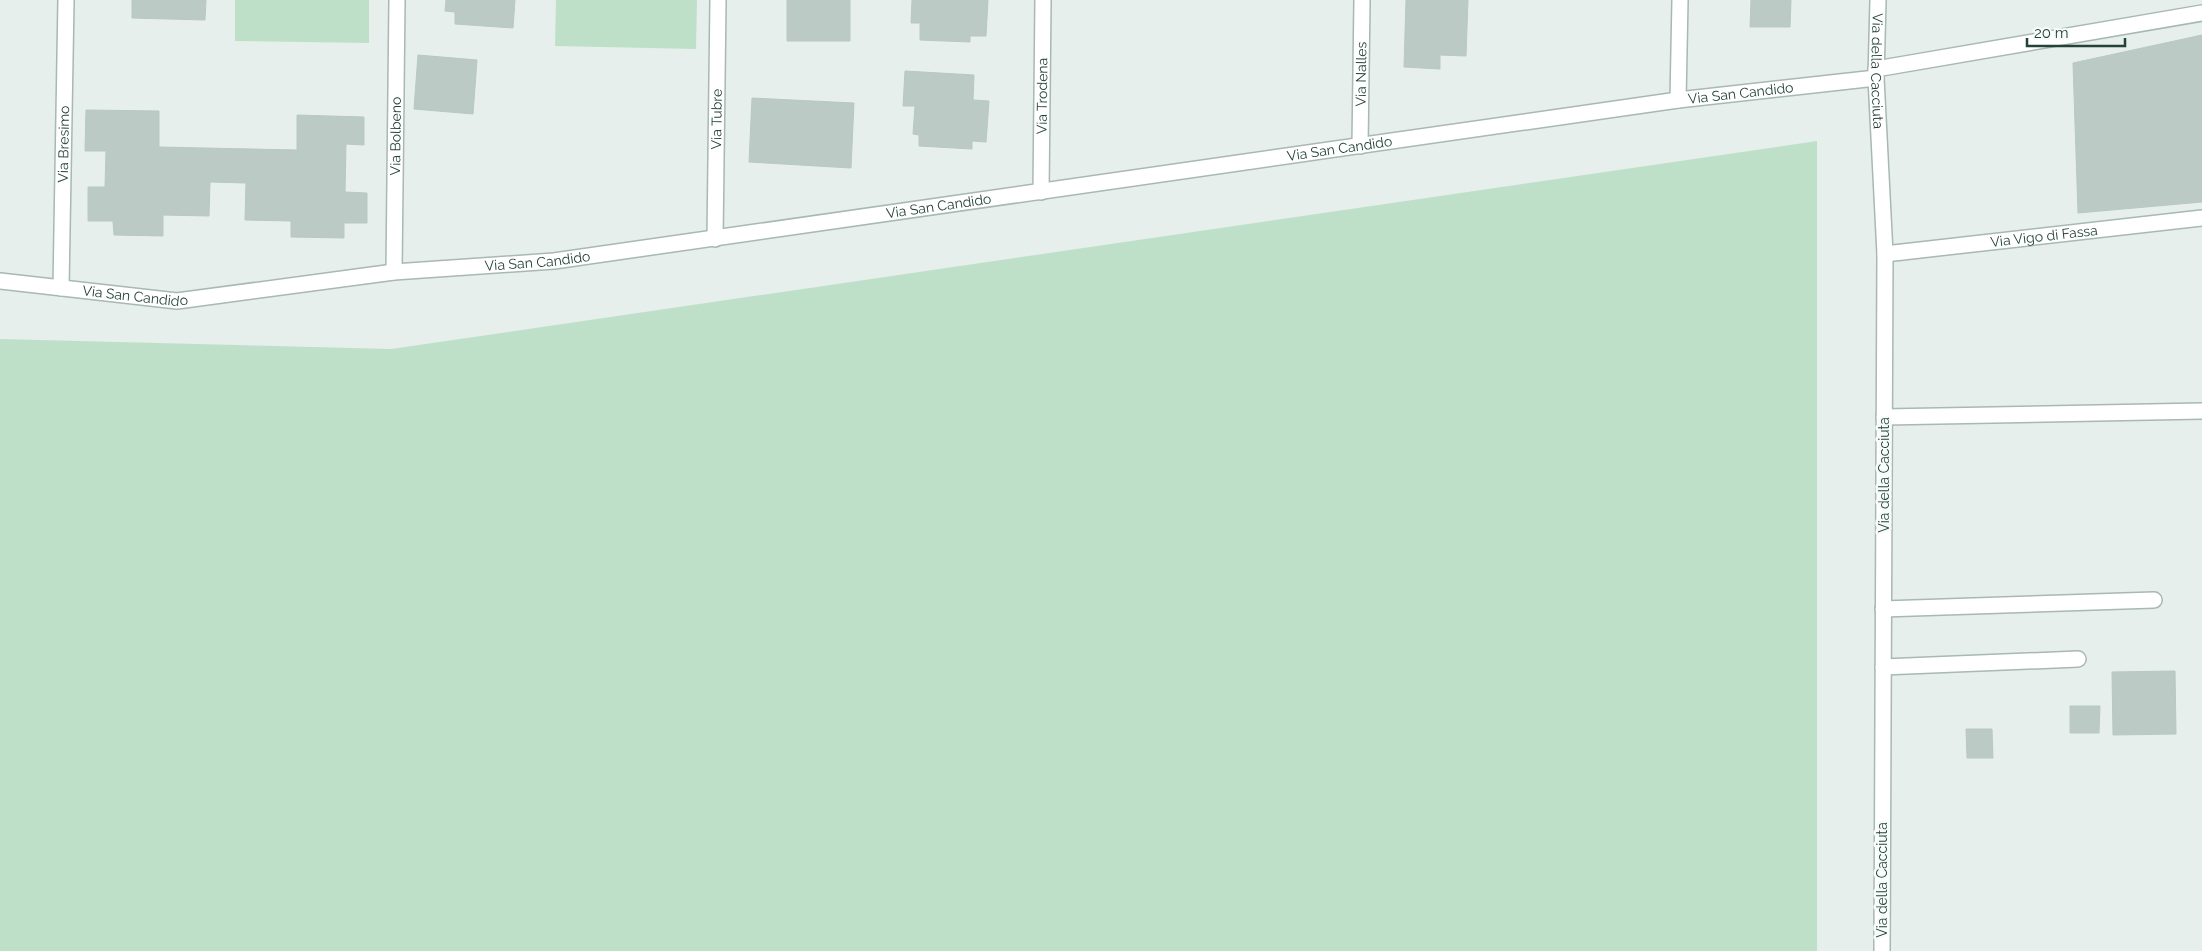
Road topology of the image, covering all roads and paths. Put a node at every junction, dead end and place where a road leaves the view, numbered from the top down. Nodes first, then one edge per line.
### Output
1 (66, 0) edge
2 (397, 0) edge
3 (718, 0) edge
4 (1043, 0) edge
5 (1362, 0) edge
6 (1680, 0) edge
7 (1878, 0) edge
8 (2202, 13) edge
9 (1876, 74) junction
10 (1678, 100) junction
11 (1360, 146) junction
12 (1041, 192) junction
13 (2202, 218) edge
14 (715, 239) junction
15 (1886, 254) junction
16 (394, 272) junction
17 (0, 281) edge
18 (61, 288) junction
19 (2202, 411) edge
20 (1884, 417) junction
21 (2154, 600) dead end
22 (1883, 609) junction
23 (2078, 660) dead end
24 (1883, 667) junction
25 (1882, 951) edge

1 - 18 street, Via Bresimo
2 - 16 street, Via Bolbeno
3 - 14 street, Via Tubre
4 - 12 street, Via Trodena
5 - 11 street, Via Nalles
6 - 10 street
7 - 9 street, Via della Cacciuta
8 - 9 street, Via San Candido
9 - 10 street, Via San Candido
9 - 15 street, Via della Cacciuta
10 - 11 street, Via San Candido
11 - 12 street, Via San Candido
12 - 14 street, Via San Candido
13 - 15 street, Via Vigo di Fassa
14 - 16 street, Via San Candido
15 - 20 street, Via della Cacciuta
16 - 18 street, Via San Candido
17 - 18 street, Via San Candido
19 - 20 street
20 - 22 street, Via della Cacciuta
21 - 22 street
22 - 24 street, Via della Cacciuta
23 - 24 street
24 - 25 street, Via della Cacciuta

